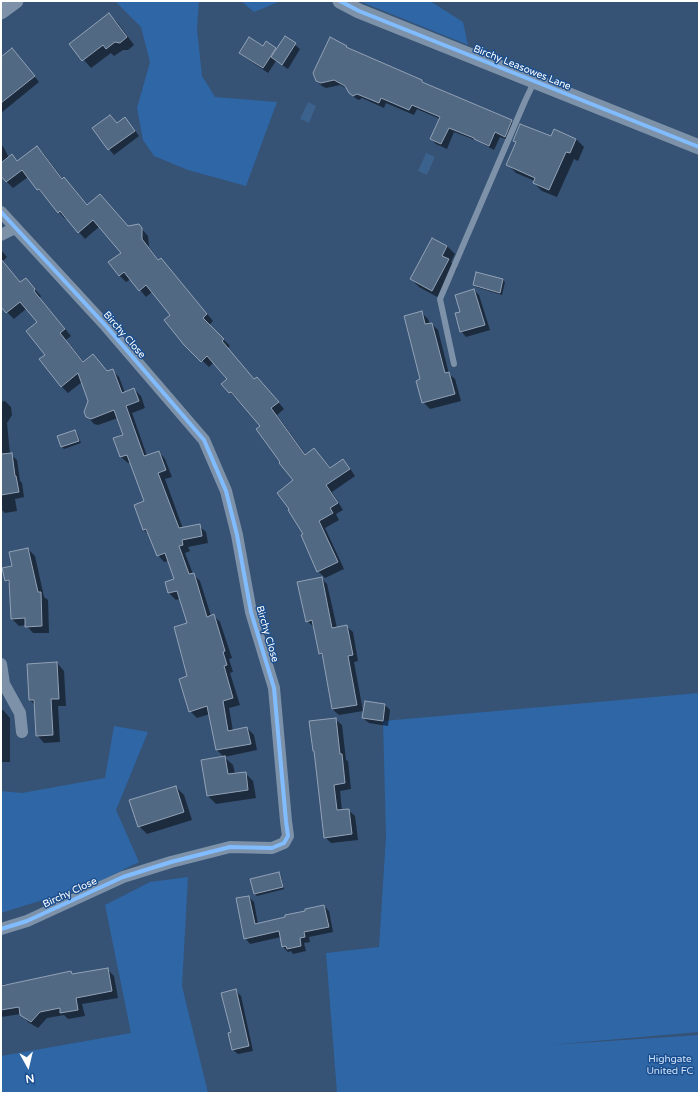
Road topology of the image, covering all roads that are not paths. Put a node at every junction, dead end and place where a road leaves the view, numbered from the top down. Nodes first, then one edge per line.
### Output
1 (16, 1) edge
2 (340, 1) edge
3 (1, 12) edge
4 (535, 82) junction
5 (699, 148) edge
6 (1, 212) edge
7 (16, 228) junction
8 (1, 235) edge
9 (454, 364) dead end
10 (1, 664) edge
11 (22, 732) dead end
12 (1, 928) edge

1 - 3 street
2 - 4 street, Birchy Leasowes Lane
4 - 5 street, Birchy Leasowes Lane
4 - 9 lane
6 - 7 street, Birchy Close
7 - 8 street
7 - 12 street, Birchy Close
10 - 11 street

